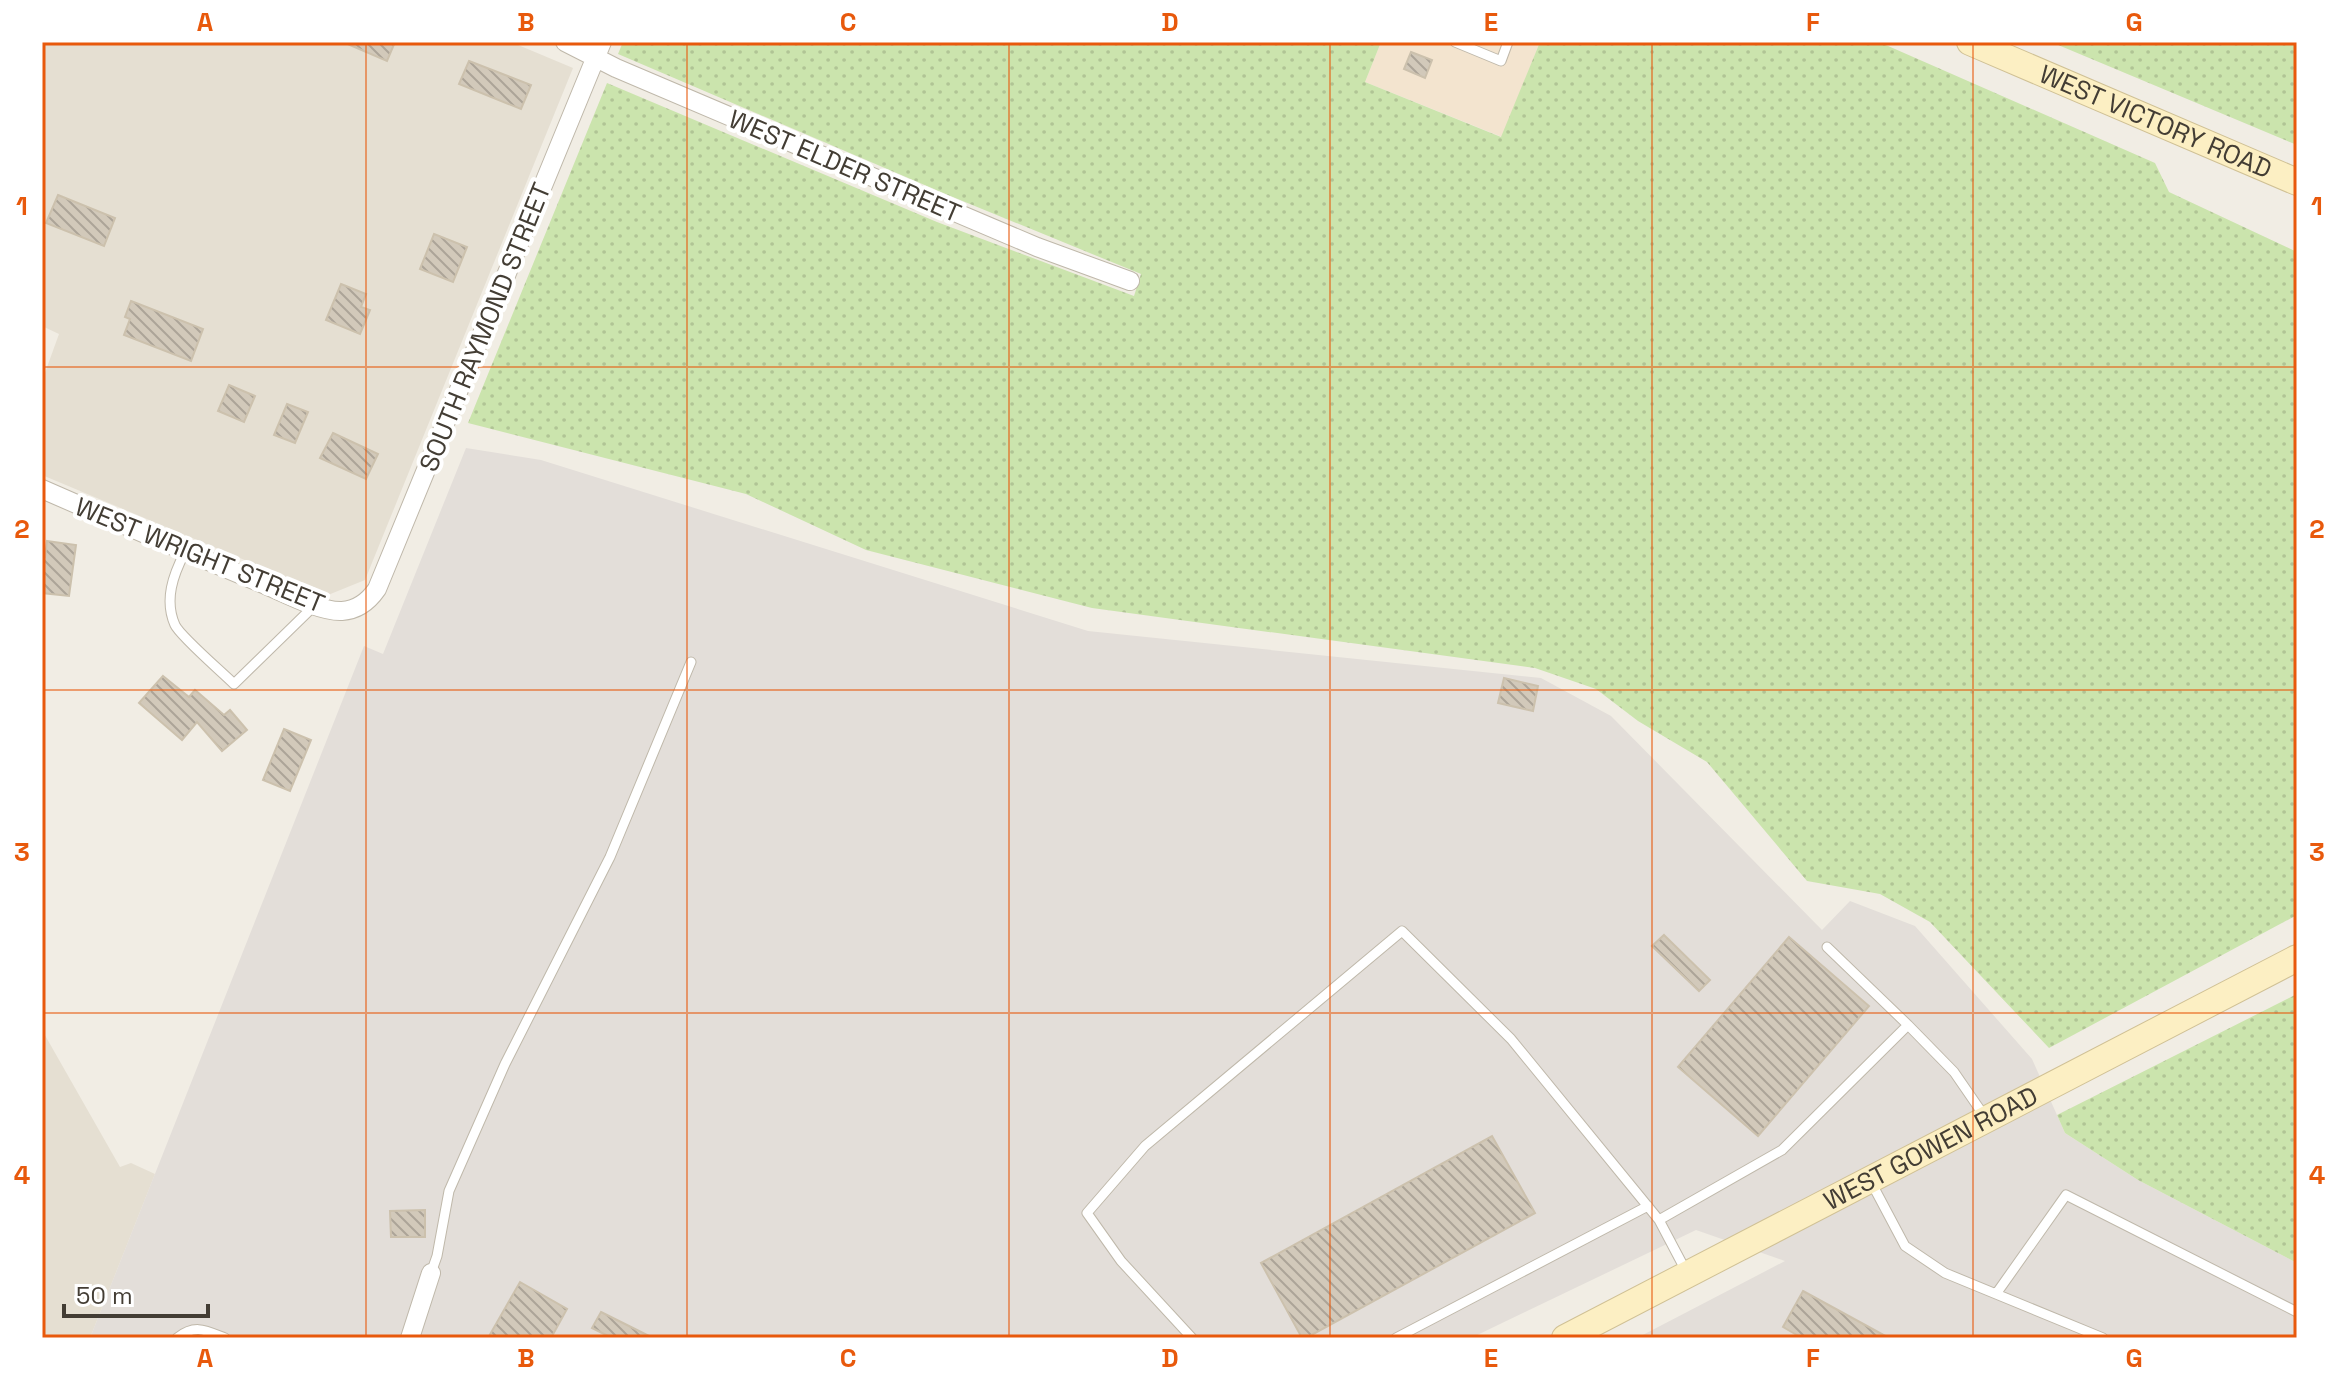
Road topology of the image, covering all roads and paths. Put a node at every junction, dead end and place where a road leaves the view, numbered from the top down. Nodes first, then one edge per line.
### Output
1 (565, 42) edge
2 (1455, 42) edge
3 (1508, 42) edge
4 (1970, 42) edge
5 (599, 50) edge
6 (2297, 182) edge
7 (1130, 281) dead end
8 (42, 489) edge
9 (185, 552) junction
10 (315, 605) junction
11 (359, 607) joint
12 (691, 662) dead end
13 (1827, 947) dead end
14 (2297, 958) edge
15 (1908, 1025) junction
16 (1987, 1118) junction
17 (1870, 1179) junction
18 (1648, 1206) junction
19 (1659, 1220) junction
20 (431, 1273) joint
21 (1688, 1274) junction
22 (1996, 1294) junction
23 (2297, 1312) edge
24 (177, 1338) edge
25 (225, 1338) edge
26 (410, 1338) edge
27 (1192, 1338) edge
28 (1396, 1338) edge
29 (1565, 1338) edge
30 (2103, 1338) edge

1 - 5 street, WEST ELDER STREET
2 - 3 lane
4 - 6 street, WEST VICTORY ROAD
5 - 7 street, WEST ELDER STREET
5 - 11 street, SOUTH RAYMOND STREET
8 - 9 street, WEST WRIGHT STREET
9 - 10 street, WEST WRIGHT STREET
9 - 10 lane
10 - 11 street, WEST WRIGHT STREET
12 - 20 lane
13 - 15 lane
14 - 16 street, WEST GOWEN ROAD
15 - 16 lane
15 - 19 lane
16 - 17 street, WEST GOWEN ROAD
17 - 21 street, WEST GOWEN ROAD
17 - 22 lane
18 - 19 lane
18 - 27 lane
18 - 28 lane
19 - 21 lane
20 - 26 street
21 - 29 street, WEST GOWEN ROAD
22 - 23 lane
22 - 30 lane
24 - 25 lane

